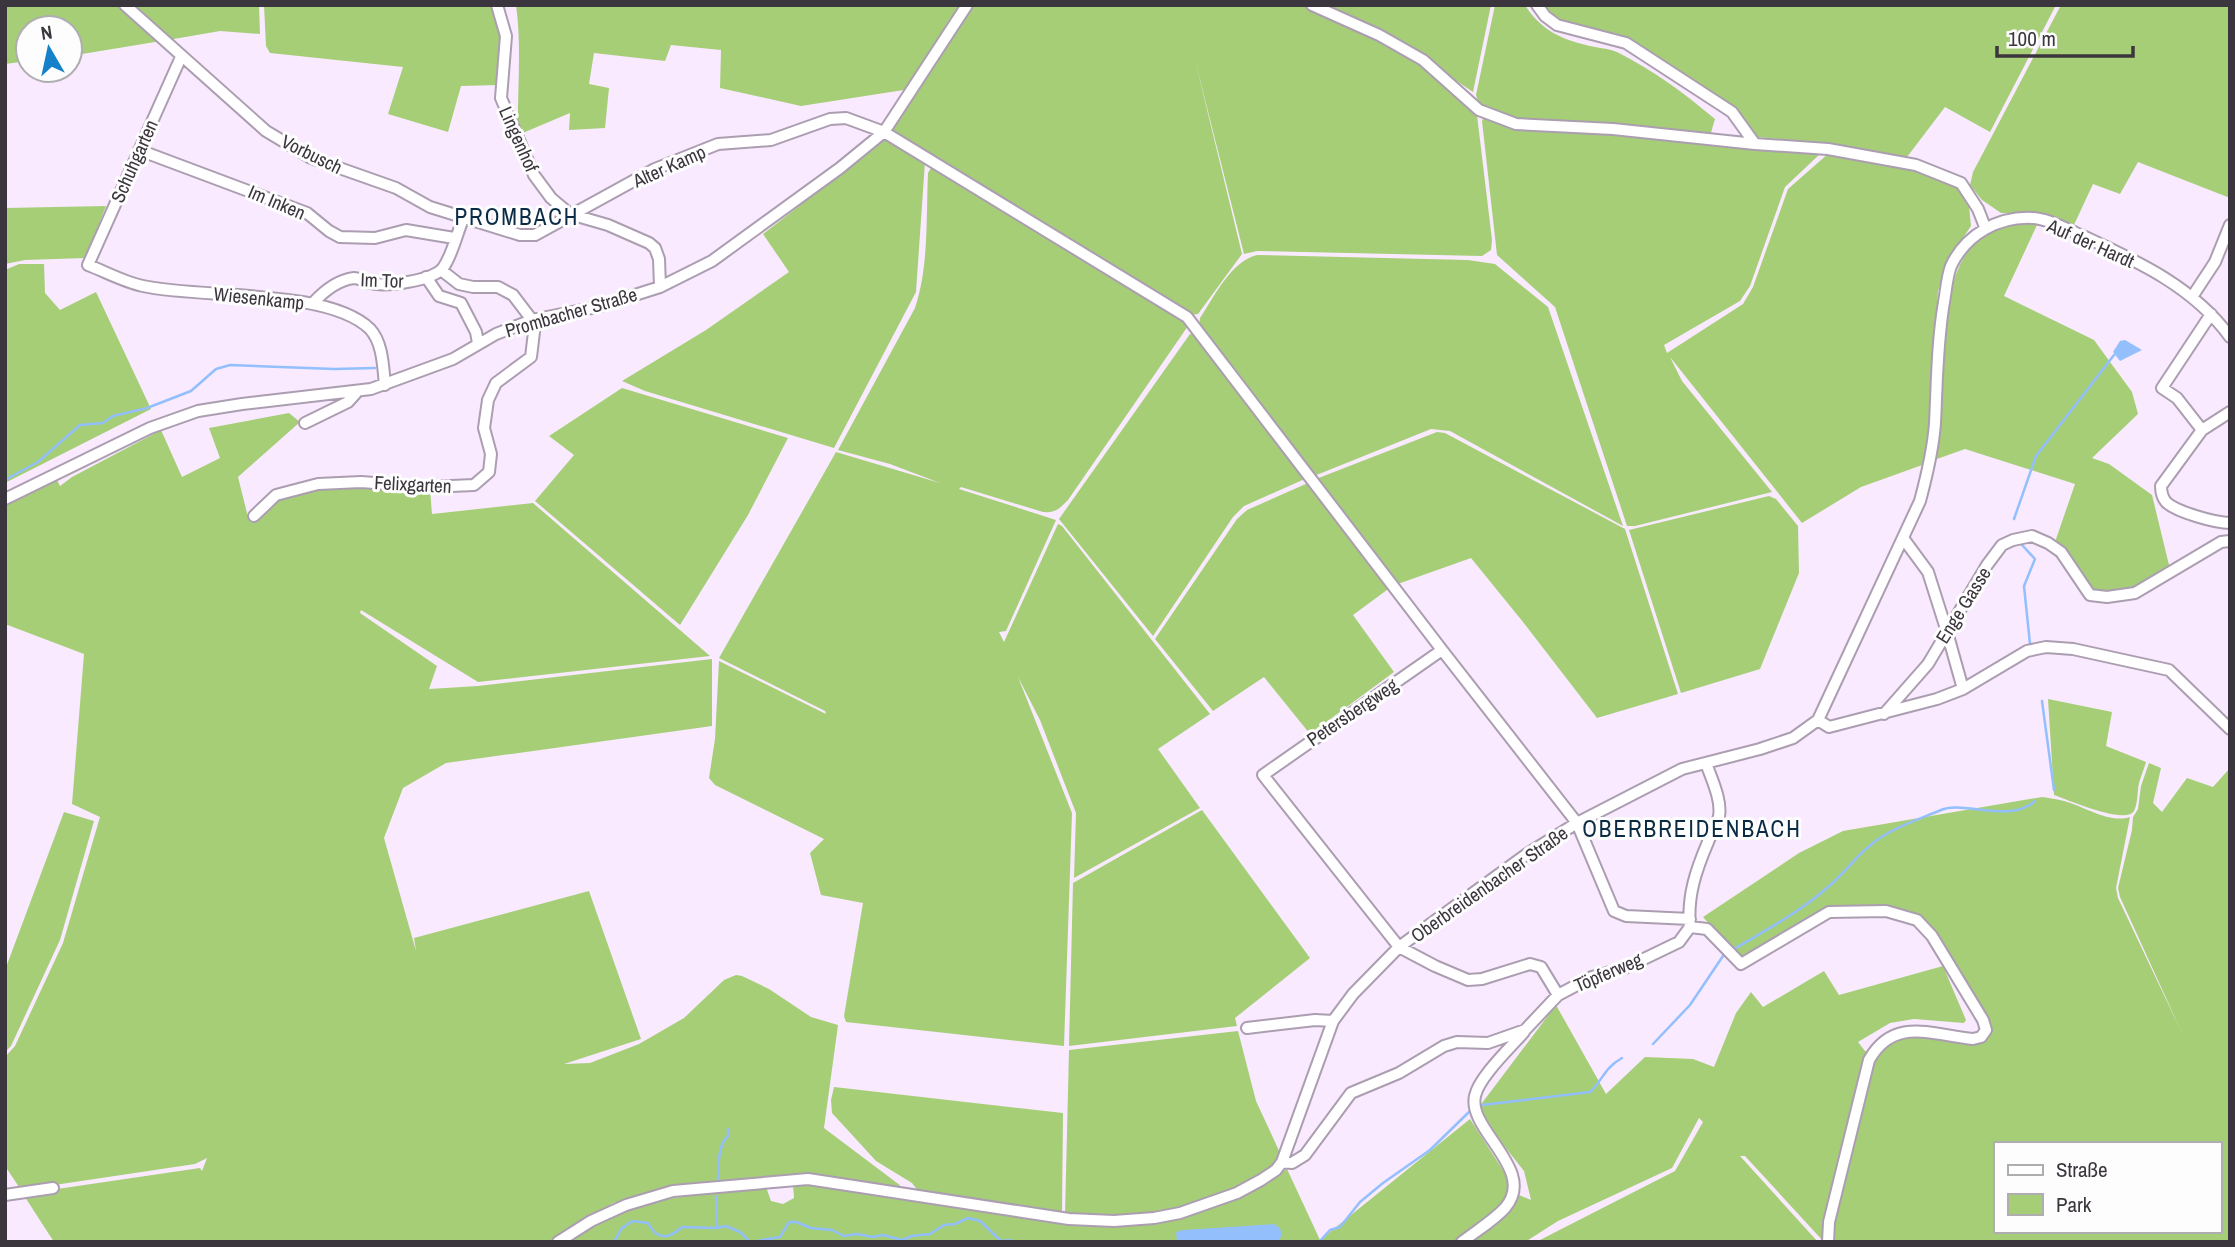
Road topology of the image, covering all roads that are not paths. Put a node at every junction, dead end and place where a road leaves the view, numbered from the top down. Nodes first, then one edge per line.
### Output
1 (125, 5) edge
2 (497, 5) edge
3 (967, 5) edge
4 (1312, 5) edge
5 (1537, 5) edge
6 (181, 57) junction
7 (884, 132) junction
8 (1755, 144) junction
9 (139, 150) junction
10 (570, 214) junction
11 (464, 217) junction
12 (2230, 225) edge
13 (1986, 227) junction
14 (454, 238) junction
15 (88, 265) joint
16 (442, 270) junction
17 (426, 277) junction
18 (660, 287) junction
19 (2192, 297) junction
20 (313, 303) junction
21 (2211, 314) junction
22 (532, 320) junction
23 (2230, 337) edge
24 (478, 343) junction
25 (385, 385) junction
26 (356, 392) junction
27 (2230, 411) edge
28 (305, 423) dead end
29 (2202, 430) junction
30 (5, 499) edge
31 (254, 516) dead end
32 (2230, 523) edge
33 (1903, 538) junction
34 (2230, 541) edge
35 (1947, 632) junction
36 (1442, 650) junction
37 (1963, 689) junction
38 (1884, 715) junction
39 (1818, 720) junction
40 (2230, 729) edge
41 (1706, 763) junction
42 (1577, 823) junction
43 (1690, 923) junction
44 (1399, 947) junction
45 (1558, 995) junction
46 (1334, 1021) junction
47 (1247, 1028) dead end
48 (1525, 1030) junction
49 (1282, 1162) junction
50 (53, 1188) dead end
51 (5, 1195) edge
52 (558, 1242) edge
53 (1462, 1242) edge
54 (1828, 1242) edge

1 - 6 street, Vorbusch
2 - 10 street, Lingenhof
3 - 7 street, Prombacher Straße
4 - 8 street
5 - 8 street
6 - 9 street, Schuhgarten
6 - 11 street, Vorbusch
7 - 10 street, Alter Kamp
7 - 18 street, Prombacher Straße
7 - 36 street, Alter Kamp
8 - 13 street
9 - 14 street, Im Inken
9 - 15 street, Schuhgarten
10 - 11 street, Alter Kamp
10 - 18 street, Lingenhof
11 - 14 street
12 - 19 street
13 - 19 street, Auf der Hardt
13 - 33 street
14 - 16 street
15 - 20 street, Wiesenkamp
16 - 17 street, Im Tor
16 - 22 street
17 - 20 street, Im Tor
17 - 24 street
18 - 22 street, Prombacher Straße
19 - 21 street, Auf der Hardt
20 - 25 street, Wiesenkamp
21 - 23 street, Auf der Hardt
21 - 29 street
22 - 24 street, Prombacher Straße
22 - 31 street, Felixgarten
24 - 25 street, Prombacher Straße
25 - 26 street, Prombacher Straße
26 - 28 street
26 - 30 street, Prombacher Straße
27 - 29 street
29 - 32 street
33 - 35 street
33 - 39 street
34 - 35 street, Enge Gasse
35 - 37 street
35 - 38 street, Enge Gasse
36 - 42 street
36 - 44 street, Petersbergweg
37 - 38 street
37 - 40 street
38 - 39 street
39 - 41 street, Oberbreidenbacher Straße
41 - 42 street, Oberbreidenbacher Straße
41 - 43 street
42 - 43 street
42 - 44 street, Oberbreidenbacher Straße
43 - 45 street, Töpferweg
43 - 54 street
44 - 45 street
44 - 46 street, Oberbreidenbacher Straße
45 - 48 street, Töpferweg
46 - 47 street
46 - 49 street, Oberbreidenbacher Straße
48 - 49 street, Töpferweg
48 - 53 street
49 - 52 street, Töpferweg
50 - 51 street

